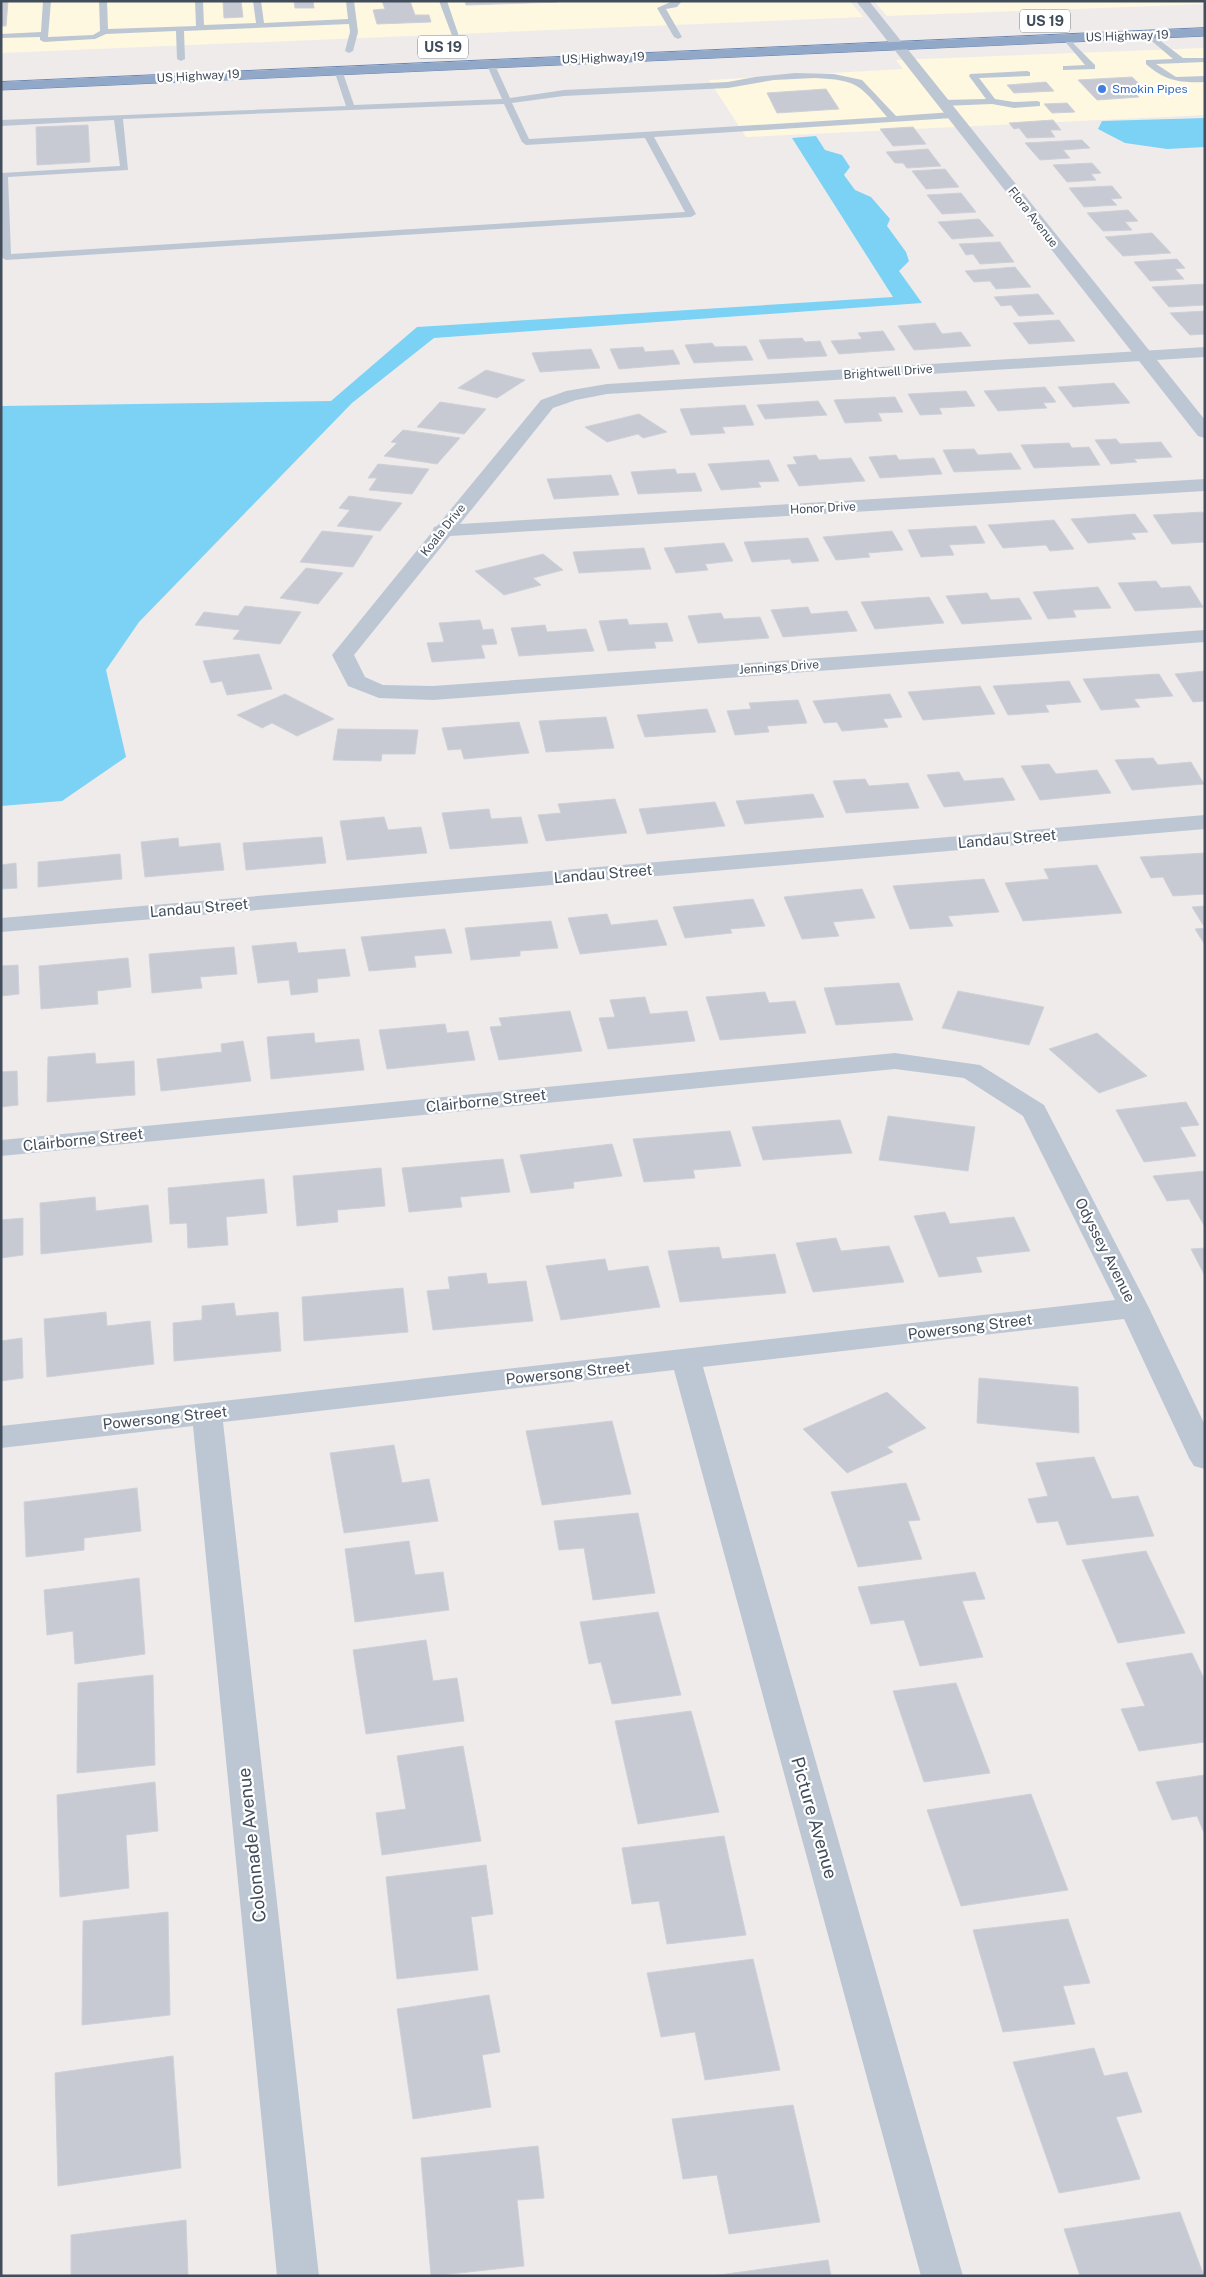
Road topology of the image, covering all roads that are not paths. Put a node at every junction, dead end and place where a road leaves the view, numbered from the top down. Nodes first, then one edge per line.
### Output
1 (47, 1) edge
2 (103, 1) edge
3 (199, 1) edge
4 (257, 1) edge
5 (350, 1) edge
6 (444, 1) edge
7 (678, 1) edge
8 (862, 1) edge
9 (304, 13) dead end
10 (352, 21) junction
11 (259, 22) junction
12 (904, 27) dead end
13 (180, 28) junction
14 (200, 28) junction
15 (884, 28) junction
16 (865, 29) dead end
17 (104, 32) junction
18 (1205, 32) edge
19 (44, 34) junction
20 (1150, 35) junction
21 (1, 36) edge
22 (697, 36) dead end
23 (678, 37) junction
24 (658, 38) dead end
25 (1066, 38) junction
26 (465, 46) joint
27 (898, 46) junction
28 (442, 47) dead end
29 (367, 50) dead end
30 (344, 51) junction
31 (200, 58) dead end
32 (176, 59) joint
33 (1205, 60) edge
34 (1181, 61) junction
35 (490, 63) junction
36 (1066, 68) dead end
37 (37, 70) dead end
38 (338, 70) junction
39 (1, 74) edge
40 (1027, 74) dead end
41 (197, 76) junction
42 (1205, 80) edge
43 (1, 86) edge
44 (507, 101) junction
45 (992, 101) junction
46 (1036, 104) dead end
47 (351, 108) junction
48 (948, 109) junction
49 (118, 117) junction
50 (894, 119) junction
51 (1, 123) edge
52 (648, 135) junction
53 (1205, 352) edge
54 (1144, 356) junction
55 (572, 395) joint
56 (1205, 432) edge
57 (1205, 485) edge
58 (441, 531) junction
59 (1205, 636) edge
60 (356, 681) joint
61 (1205, 822) edge
62 (1, 925) edge
63 (971, 1071) joint
64 (1, 1148) edge
65 (1134, 1308) junction
66 (686, 1360) junction
67 (207, 1414) junction
68 (1, 1437) edge
69 (1205, 1458) edge
70 (298, 2276) edge
71 (942, 2276) edge

1 - 19 lane
2 - 17 lane
3 - 14 lane
4 - 11 lane
5 - 10 lane
6 - 26 lane
7 - 23 lane
8 - 15 street, Flora Avenue
9 - 11 lane
10 - 11 lane
10 - 30 lane
11 - 14 lane
12 - 15 highway
13 - 14 lane
13 - 17 lane
13 - 32 lane
15 - 16 highway
15 - 27 street, Flora Avenue
17 - 19 lane
18 - 20 highway, US Highway 19 / US 19
19 - 21 lane
20 - 25 highway, US Highway 19 / US 19
20 - 34 lane
22 - 23 highway, US Highway 19
23 - 24 highway, US Highway 19
25 - 27 highway, US Highway 19 / US 19
25 - 36 lane
26 - 28 highway, US 19
27 - 35 highway, US Highway 19 / US 19
27 - 48 street, Flora Avenue
29 - 30 highway
30 - 41 highway
31 - 32 highway, US Highway 19
33 - 34 lane
34 - 42 lane
35 - 38 highway, US Highway 19 / US 19
35 - 44 lane
37 - 39 highway
38 - 41 highway, US Highway 19 / US 19
38 - 47 lane
40 - 45 lane
41 - 43 highway, US Highway 19 / US 19
44 - 47 lane
44 - 50 lane
44 - 52 lane
45 - 46 lane
45 - 48 lane
47 - 49 lane
48 - 50 lane
48 - 54 street, Flora Avenue
49 - 51 lane
49 - 52 lane
50 - 52 lane
53 - 54 street, Brightwell Drive
54 - 55 street, Brightwell Drive
54 - 56 street, Flora Avenue
55 - 58 street, Koala Drive
57 - 58 street, Honor Drive
58 - 60 street, Koala Drive
59 - 60 street, Jennings Drive
61 - 62 street, Landau Street
63 - 64 street, Clairborne Street
63 - 65 street, Odyssey Avenue
65 - 66 street, Powersong Street
65 - 69 street, Odyssey Avenue
66 - 67 street, Powersong Street
66 - 71 street, Picture Avenue
67 - 68 street, Powersong Street
67 - 70 street, Colonnade Avenue

